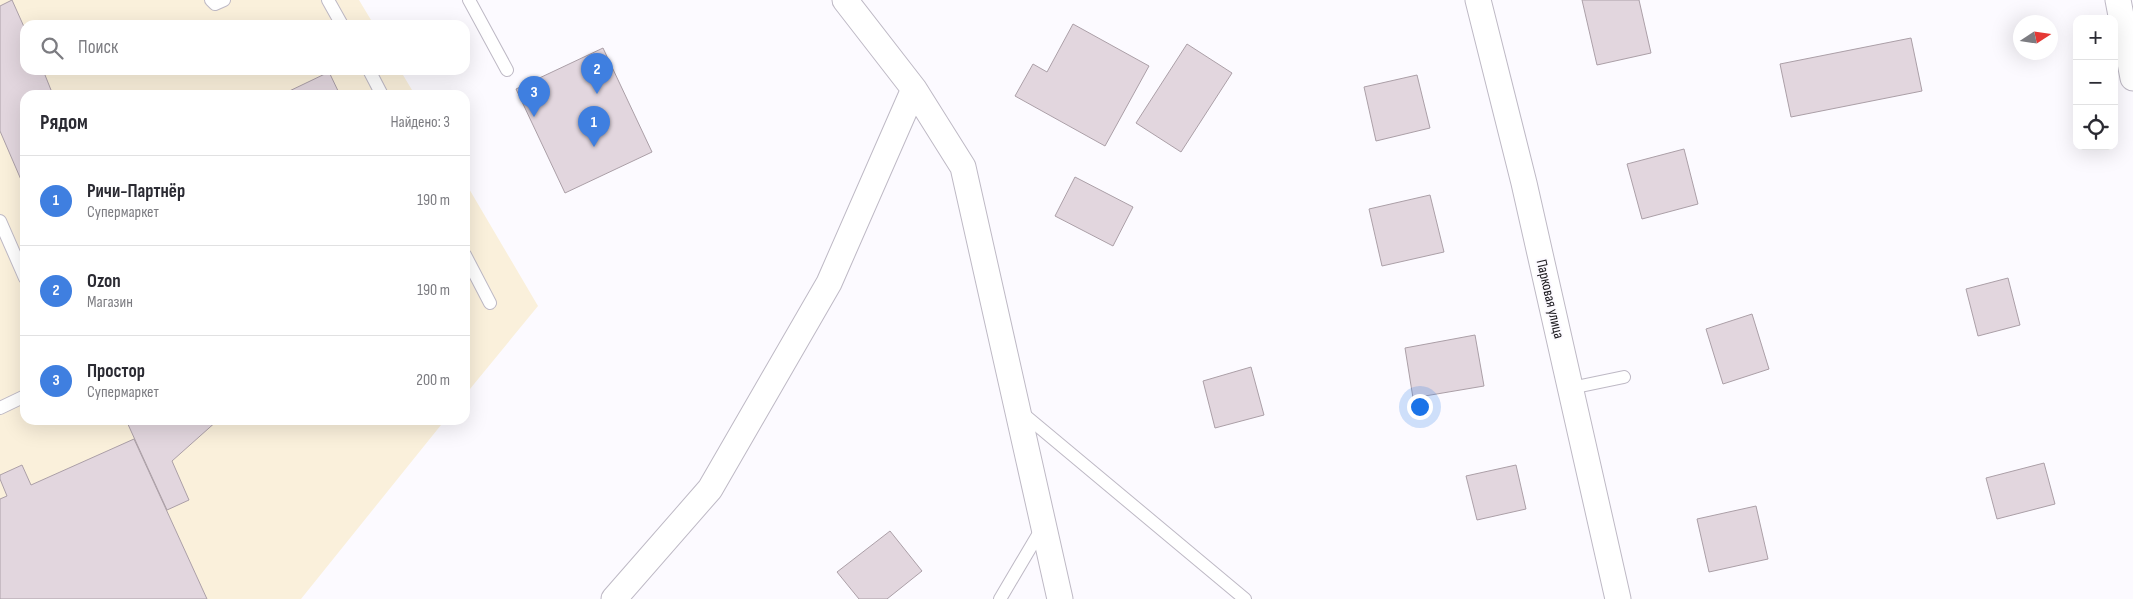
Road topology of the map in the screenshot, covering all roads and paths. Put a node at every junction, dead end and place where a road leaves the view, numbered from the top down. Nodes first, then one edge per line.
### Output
1 (210, 0) edge
2 (224, 0) edge
3 (328, 0) edge
4 (469, 0) edge
5 (845, 0) edge
6 (1478, 0) edge
7 (2118, 0) edge
8 (339, 20) edge
9 (507, 70) dead end
10 (372, 75) edge
11 (2133, 78) edge
12 (914, 89) junction
13 (379, 90) edge
14 (0, 221) edge
15 (470, 265) edge
16 (20, 267) edge
17 (490, 303) dead end
18 (1624, 377) dead end
19 (1571, 388) junction
20 (20, 398) edge
21 (0, 408) edge
22 (1017, 408) junction
23 (1043, 526) junction
24 (614, 599) edge
25 (1000, 599) edge
26 (1060, 599) edge
27 (1245, 599) edge
28 (1618, 599) edge

1 - 2 lane
3 - 8 lane
4 - 9 lane
5 - 12 street
6 - 19 street, Парковая улица
7 - 11 street
10 - 13 lane
12 - 22 street
12 - 24 street
14 - 16 lane
15 - 17 lane
18 - 19 lane
19 - 28 street, Парковая улица
20 - 21 lane
22 - 23 street
22 - 27 lane
23 - 25 lane
23 - 26 street

